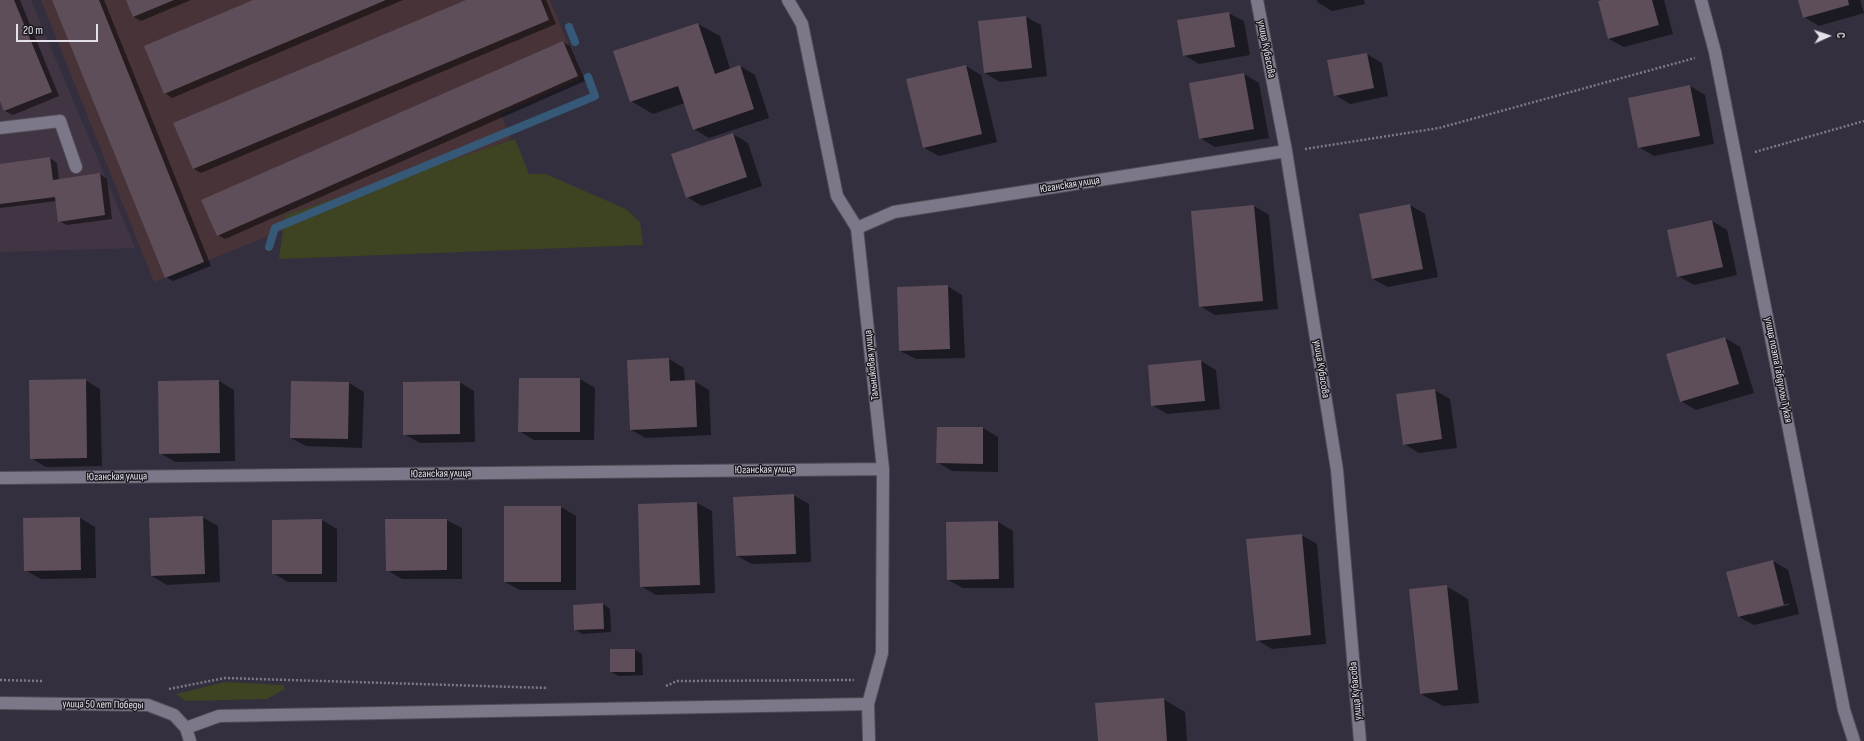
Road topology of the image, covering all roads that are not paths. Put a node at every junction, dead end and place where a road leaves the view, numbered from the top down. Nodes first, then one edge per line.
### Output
1 (788, 0) edge
2 (1257, 0) edge
3 (1701, 0) edge
4 (0, 128) edge
5 (1286, 151) junction
6 (76, 167) dead end
7 (857, 228) junction
8 (883, 469) junction
9 (0, 478) edge
10 (0, 703) edge
11 (868, 704) junction
12 (186, 728) junction
13 (190, 741) edge
14 (869, 741) edge
15 (1360, 741) edge
16 (1854, 741) edge

1 - 7 street, Тальниковая улица
2 - 5 street, улица Кубасова
3 - 16 street, улица поэта Габдуллы Тукая
4 - 6 street
5 - 7 street, Юганская улица
5 - 15 street, улица Кубасова
7 - 8 street, Тальниковая улица
8 - 9 street, Юганская улица
8 - 11 street, Тальниковая улица
10 - 12 street, улица 50 лет Победы
11 - 12 street
11 - 14 street, Тальниковая улица
12 - 13 street, улица 50 лет Победы

